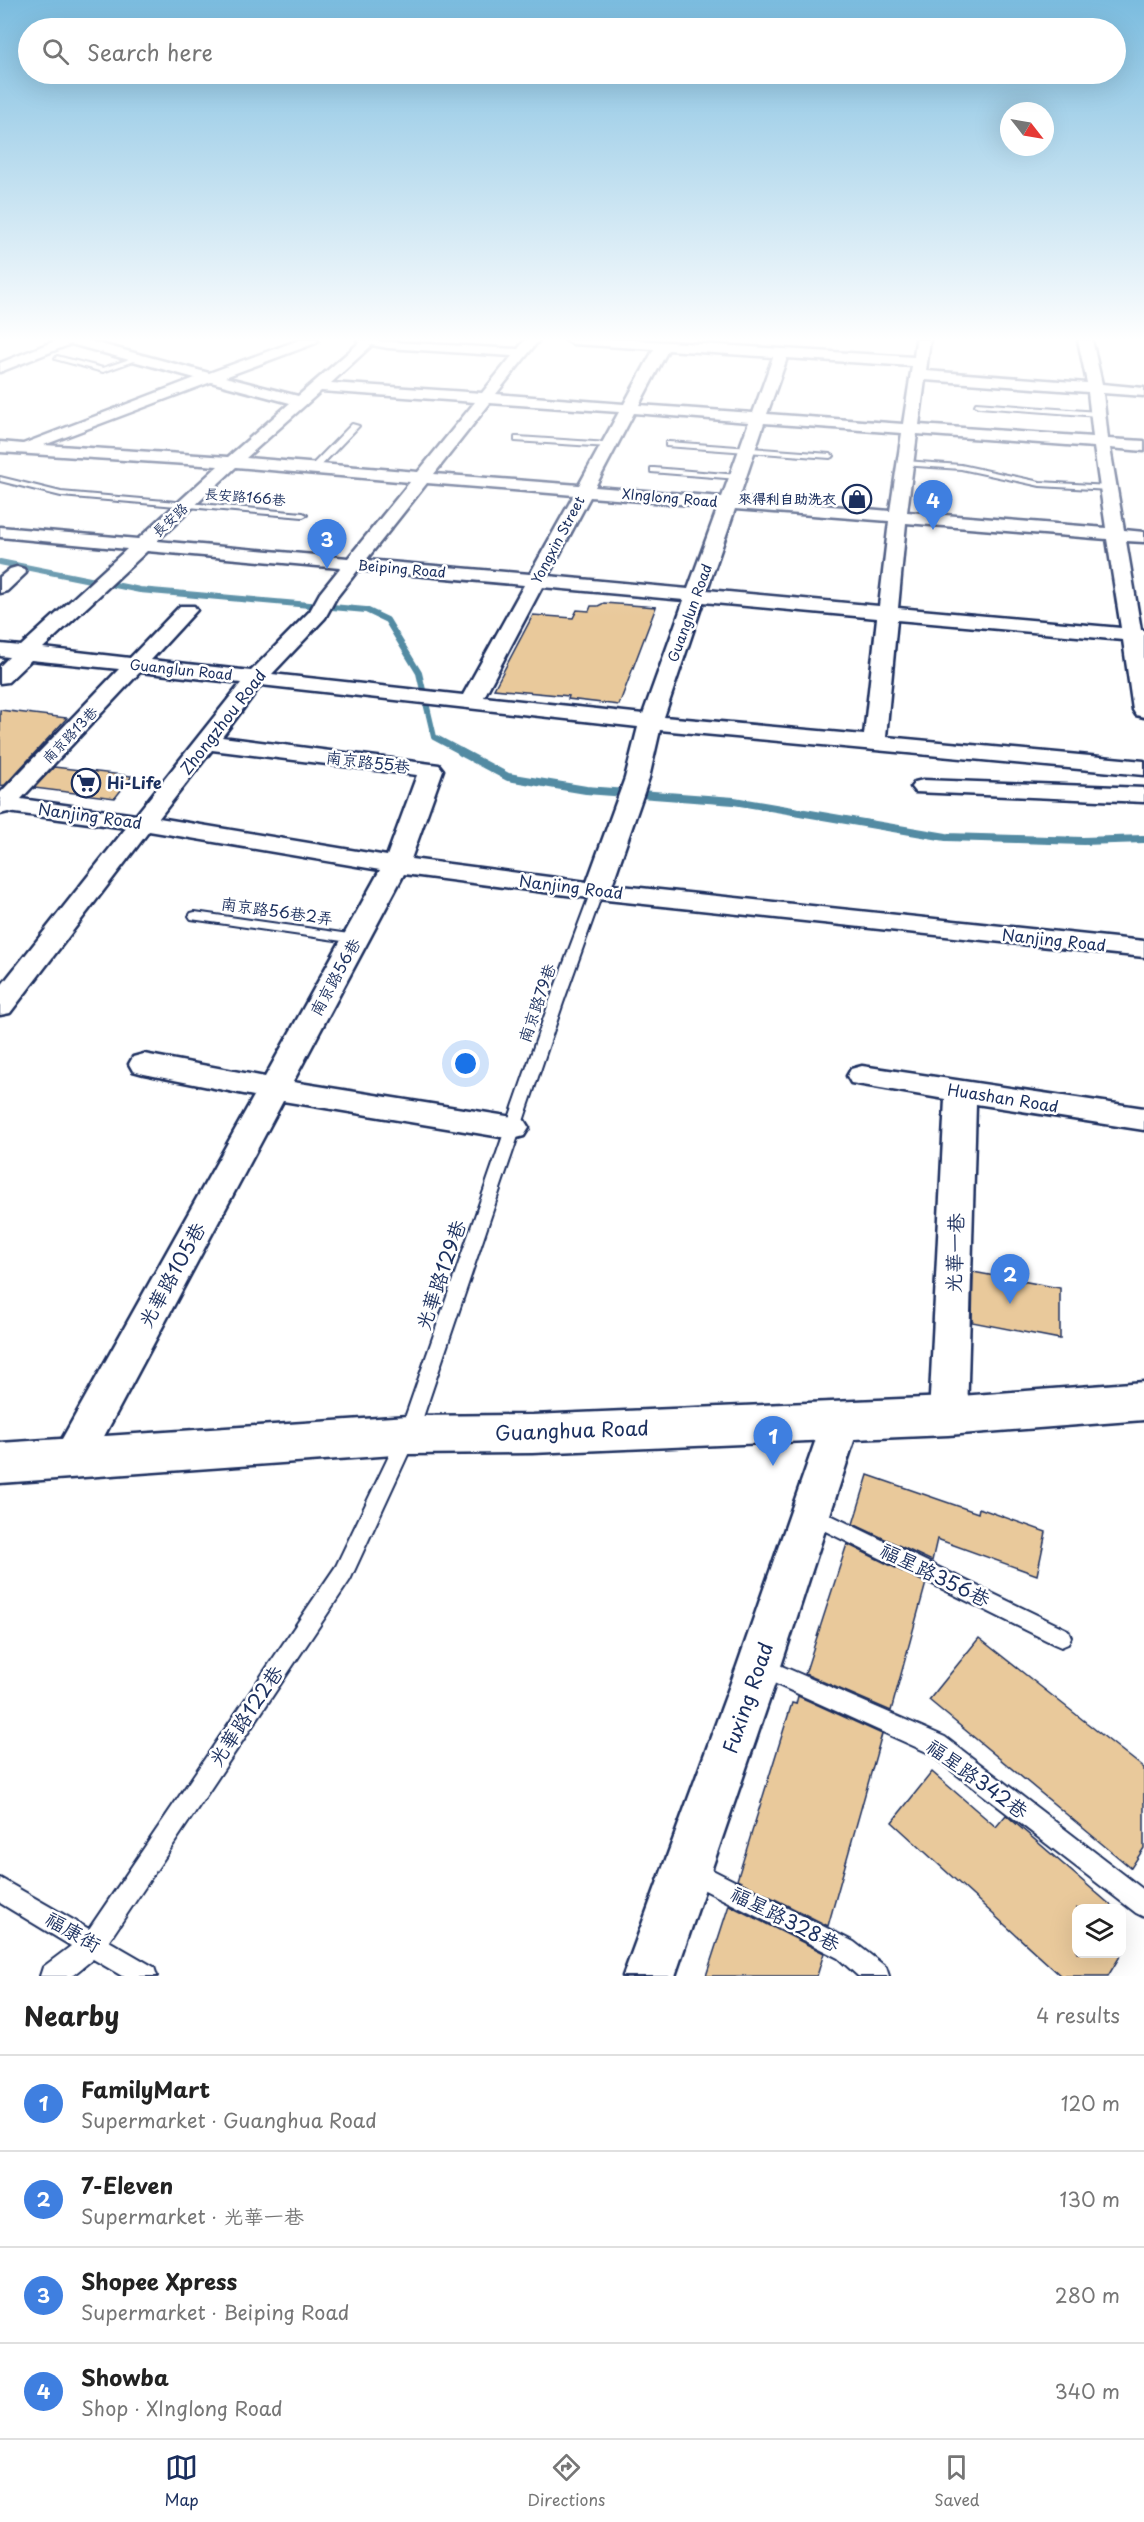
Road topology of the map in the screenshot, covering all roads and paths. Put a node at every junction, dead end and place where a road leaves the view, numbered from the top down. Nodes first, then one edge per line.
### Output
1 (63, 432) edge
2 (267, 432) edge
3 (349, 432) edge
4 (460, 432) edge
5 (616, 432) edge
6 (753, 432) edge
7 (909, 432) edge
8 (953, 432) edge
9 (1100, 432) edge
10 (518, 439) dead end
11 (1101, 443) junction
12 (669, 444) dead end
13 (609, 445) junction
14 (1144, 446) edge
15 (0, 447) edge
16 (20, 449) junction
17 (747, 449) junction
18 (0, 456) edge
19 (830, 456) dead end
20 (232, 462) junction
21 (905, 463) junction
22 (314, 468) junction
23 (654, 470) dead end
24 (423, 477) junction
25 (738, 477) junction
26 (0, 479) edge
27 (1109, 488) junction
28 (584, 491) junction
29 (729, 503) junction
30 (185, 506) junction
31 (303, 515) dead end
32 (898, 516) junction
33 (0, 532) edge
34 (1116, 534) junction
35 (1144, 537) edge
36 (142, 546) junction
37 (353, 564) junction
38 (17, 573) dead end
39 (535, 581) junction
40 (0, 587) edge
41 (696, 597) junction
42 (187, 610) dead end
43 (888, 614) junction
44 (1138, 636) edge
45 (0, 650) edge
46 (24, 654) junction
47 (137, 665) junction
48 (0, 676) edge
49 (256, 678) junction
50 (464, 701) junction
51 (1144, 711) edge
52 (651, 722) junction
53 (206, 741) junction
54 (874, 743) junction
55 (1144, 768) edge
56 (923, 787) dead end
57 (1144, 795) edge
58 (1, 805) edge
59 (144, 823) junction
60 (396, 865) junction
61 (597, 891) junction
62 (195, 916) dead end
63 (356, 939) junction
64 (1144, 950) edge
65 (0, 1006) edge
66 (144, 1064) dead end
67 (862, 1076) dead end
68 (273, 1089) junction
69 (961, 1091) junction
70 (1144, 1119) edge
71 (513, 1128) junction
72 (1144, 1401) edge
73 (948, 1416) junction
74 (842, 1419) junction
75 (408, 1435) junction
76 (71, 1460) junction
77 (0, 1463) edge
78 (809, 1513) junction
79 (1061, 1637) dead end
80 (759, 1666) junction
81 (688, 1870) junction
82 (0, 1890) edge
83 (1144, 1905) edge
84 (93, 1944) junction
85 (52, 1976) edge
86 (145, 1976) edge
87 (649, 1976) edge
88 (877, 1976) edge

1 - 16 street
2 - 20 street, 長安路
3 - 22 lane
4 - 24 street, Zhongzhou Road
5 - 13 street, Yongxin Street
6 - 17 street, Guanglun Road
7 - 21 street
8 - 11 street
9 - 11 street
10 - 13 lane
11 - 14 street
11 - 27 street
12 - 17 lane
13 - 28 street, Yongxin Street
15 - 16 street, XInglong Road
16 - 18 street
16 - 20 street, XInglong Road
17 - 19 lane
17 - 25 street, Guanglun Road
20 - 22 street, XInglong Road
20 - 30 street, 長安路
21 - 27 lane
21 - 32 street
22 - 24 street, XInglong Road
23 - 25 lane
24 - 28 street, XInglong Road
24 - 37 street, Zhongzhou Road
25 - 29 street, Guanglun Road
26 - 30 lane, 長安路166巷
27 - 34 street
28 - 29 street, XInglong Road
28 - 39 street, Yongxin Street
29 - 32 street, XInglong Road
29 - 41 street, Guanglun Road
30 - 31 lane, 長安路166巷
30 - 36 street, 長安路
32 - 34 street, XInglong Road
32 - 43 street
33 - 36 street, Beiping Road
34 - 35 street, XInglong Road
34 - 44 street
36 - 37 street, Beiping Road
36 - 46 street, 長安路
37 - 39 street, Beiping Road
37 - 49 street, Zhongzhou Road
38 - 40 street
39 - 41 street, Beiping Road
39 - 50 street, Yongxin Street
41 - 43 street, Beiping Road
41 - 52 street, Guanglun Road
42 - 47 street, 南京路13巷
43 - 44 street, Beiping Road
43 - 54 street
44 - 51 street
45 - 46 street, Guanglun Road
46 - 47 street, Guanglun Road
46 - 48 street, 長安路
47 - 49 street, Guanglun Road
47 - 58 street, 南京路13巷
49 - 50 street, Guanglun Road
49 - 53 street, Zhongzhou Road
50 - 52 street
52 - 54 street
52 - 61 street, Guanglun Road
53 - 59 street, Zhongzhou Road
53 - 60 street, 南京路55巷
54 - 55 street
56 - 57 street
58 - 59 street, Nanjing Road
59 - 60 street, Nanjing Road
59 - 65 street, Zhongzhou Road
60 - 61 street, Nanjing Road
60 - 63 street, 南京路56巷
61 - 64 street, Nanjing Road
61 - 71 lane, 南京路79巷
62 - 63 lane, 南京路56巷2弄
63 - 68 street, 南京路56巷
66 - 68 street
67 - 69 street, Huashan Road
68 - 71 street
68 - 76 street, 光華路105巷
69 - 70 street, Huashan Road
69 - 73 street, 光華一巷
71 - 75 lane, 光華路129巷
72 - 73 street, Guanghua Road
73 - 74 street, Guanghua Road
74 - 75 street, Guanghua Road
74 - 78 street, Fuxing Road
75 - 76 street, Guanghua Road
75 - 84 lane, 光華路122巷
76 - 77 street, Guanghua Road
78 - 79 lane, 福星路356巷
78 - 80 street, Fuxing Road
80 - 81 street, Fuxing Road
80 - 83 lane, 福星路342巷
81 - 87 street, Fuxing Road
81 - 88 lane, 福星路328巷
82 - 84 lane, 福康街
84 - 85 lane, 光華路122巷
84 - 86 lane, 福康街

